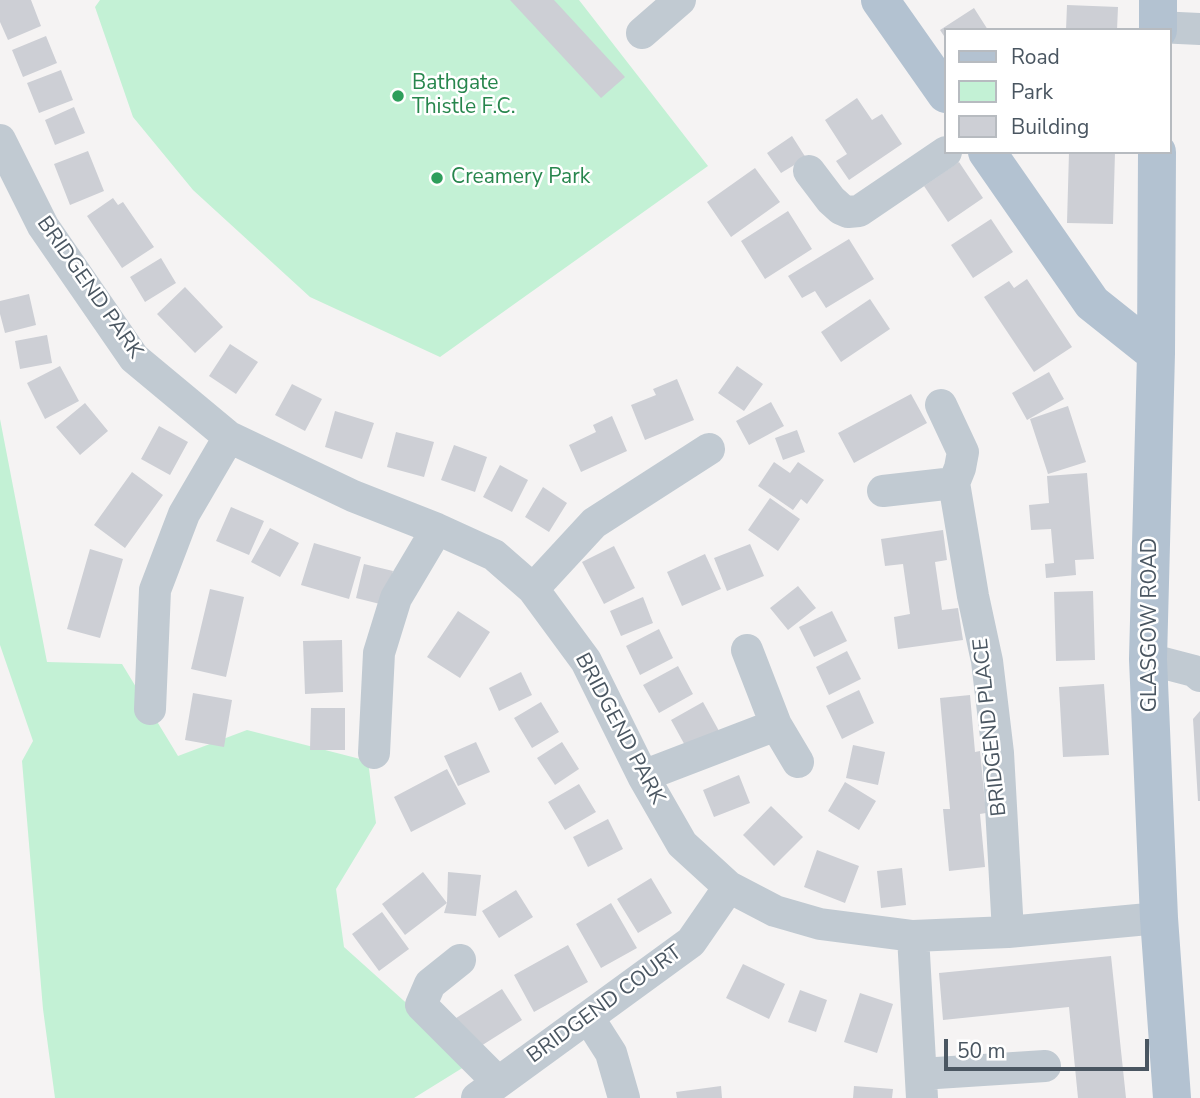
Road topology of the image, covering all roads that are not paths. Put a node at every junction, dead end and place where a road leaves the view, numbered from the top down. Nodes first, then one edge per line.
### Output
1 (680, 0) edge
2 (880, 0) edge
3 (1158, 19) edge
4 (1200, 29) edge
5 (642, 33) dead end
6 (944, 91) edge
7 (0, 140) edge
8 (944, 153) edge
9 (988, 154) edge
10 (1157, 154) edge
11 (809, 171) dead end
12 (1156, 354) junction
13 (942, 405) dead end
14 (229, 438) junction
15 (709, 449) dead end
16 (954, 483) junction
17 (883, 491) dead end
18 (437, 529) junction
19 (533, 589) junction
20 (747, 650) dead end
21 (1148, 659) junction
22 (1200, 676) edge
23 (150, 709) dead end
24 (776, 725) junction
25 (374, 753) dead end
26 (798, 762) dead end
27 (643, 776) junction
28 (729, 887) junction
29 (1159, 918) junction
30 (1008, 932) junction
31 (913, 936) junction
32 (460, 960) dead end
33 (588, 1017) junction
34 (1045, 1066) dead end
35 (922, 1086) edge
36 (487, 1090) edge
37 (624, 1098) edge
38 (1172, 1098) edge

1 - 5 street
2 - 6 main road
3 - 4 street
7 - 14 street, BRIDGEND PARK
8 - 11 street
9 - 12 main road
10 - 12 main road, GLASGOW ROAD
12 - 21 main road, GLASGOW ROAD
13 - 16 street, BRIDGEND PLACE
14 - 18 street, BRIDGEND PARK
14 - 23 street
15 - 19 street
16 - 17 street
16 - 30 street, BRIDGEND PLACE
18 - 19 street, BRIDGEND PARK
18 - 25 street
19 - 27 street, BRIDGEND PARK
20 - 24 street
21 - 22 street
21 - 29 main road, GLASGOW ROAD
24 - 26 street
24 - 27 street
27 - 28 street, BRIDGEND PARK
28 - 31 street, BRIDGEND PARK
28 - 33 street, BRIDGEND COURT
29 - 30 street, BRIDGEND PARK
29 - 38 main road, GLASGOW ROAD
30 - 31 street, BRIDGEND PARK
31 - 35 street
32 - 36 street, BRIDGEND COURT
33 - 36 street, BRIDGEND COURT
33 - 37 street
34 - 35 street

